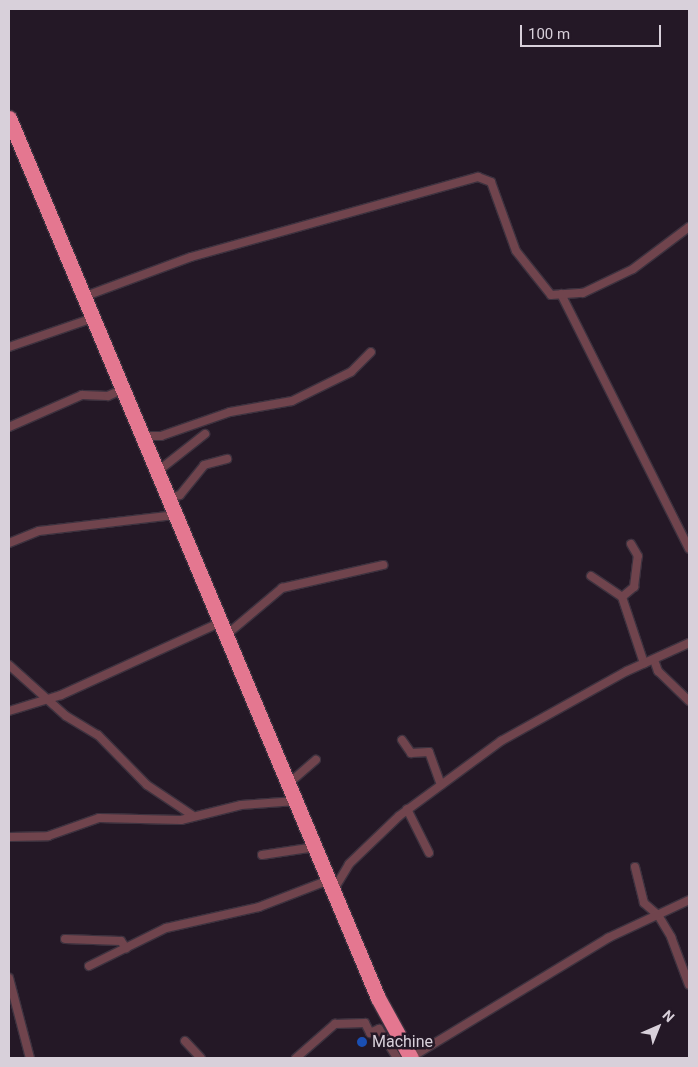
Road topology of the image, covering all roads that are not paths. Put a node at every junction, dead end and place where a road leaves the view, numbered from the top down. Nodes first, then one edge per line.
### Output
1 (9, 118) edge
2 (689, 227) edge
3 (561, 294) junction
4 (83, 297) junction
5 (93, 318) junction
6 (9, 347) edge
7 (371, 352) dead end
8 (123, 389) junction
9 (9, 427) edge
10 (205, 434) dead end
11 (143, 436) junction
12 (227, 459) dead end
13 (158, 471) junction
14 (169, 498) junction
15 (176, 516) junction
16 (9, 543) edge
17 (630, 544) dead end
18 (689, 549) edge
19 (383, 565) dead end
20 (591, 576) dead end
21 (622, 597) junction
22 (222, 629) junction
23 (689, 643) edge
24 (654, 660) junction
25 (644, 663) junction
26 (9, 665) edge
27 (49, 698) junction
28 (689, 701) edge
29 (9, 711) edge
30 (402, 740) dead end
31 (316, 760) dead end
32 (288, 784) junction
33 (441, 786) junction
34 (296, 801) junction
35 (407, 809) junction
36 (192, 815) junction
37 (9, 837) edge
38 (315, 847) junction
39 (429, 853) dead end
40 (262, 855) dead end
41 (635, 867) dead end
42 (331, 885) junction
43 (689, 900) edge
44 (658, 915) junction
45 (65, 940) dead end
46 (126, 948) junction
47 (89, 966) dead end
48 (9, 978) edge
49 (689, 985) edge
50 (185, 1042) dead end
51 (30, 1058) edge
52 (201, 1058) edge
53 (296, 1058) edge
54 (397, 1058) edge
55 (411, 1058) edge

1 - 4 highway
2 - 3 street
3 - 4 street
3 - 18 street
4 - 5 highway
5 - 6 street
5 - 8 highway
7 - 11 street
8 - 9 street
8 - 11 highway
10 - 13 street
11 - 13 highway
12 - 14 street
13 - 14 highway
14 - 15 highway
15 - 16 street
15 - 22 highway
17 - 21 street
19 - 22 street
20 - 21 street
21 - 25 street
22 - 27 street
22 - 32 highway
23 - 24 street
24 - 25 street
24 - 28 street
25 - 33 street
26 - 27 street
27 - 29 street
27 - 36 street
30 - 33 street
31 - 32 street
32 - 34 highway
33 - 35 street
34 - 36 street
34 - 38 highway
35 - 39 street
35 - 42 street
36 - 37 street
38 - 40 street
38 - 42 highway
41 - 44 street
42 - 46 street
42 - 55 highway
43 - 44 street
44 - 49 street
44 - 55 street
45 - 46 street
46 - 47 street
48 - 51 street
50 - 52 street
53 - 54 street

